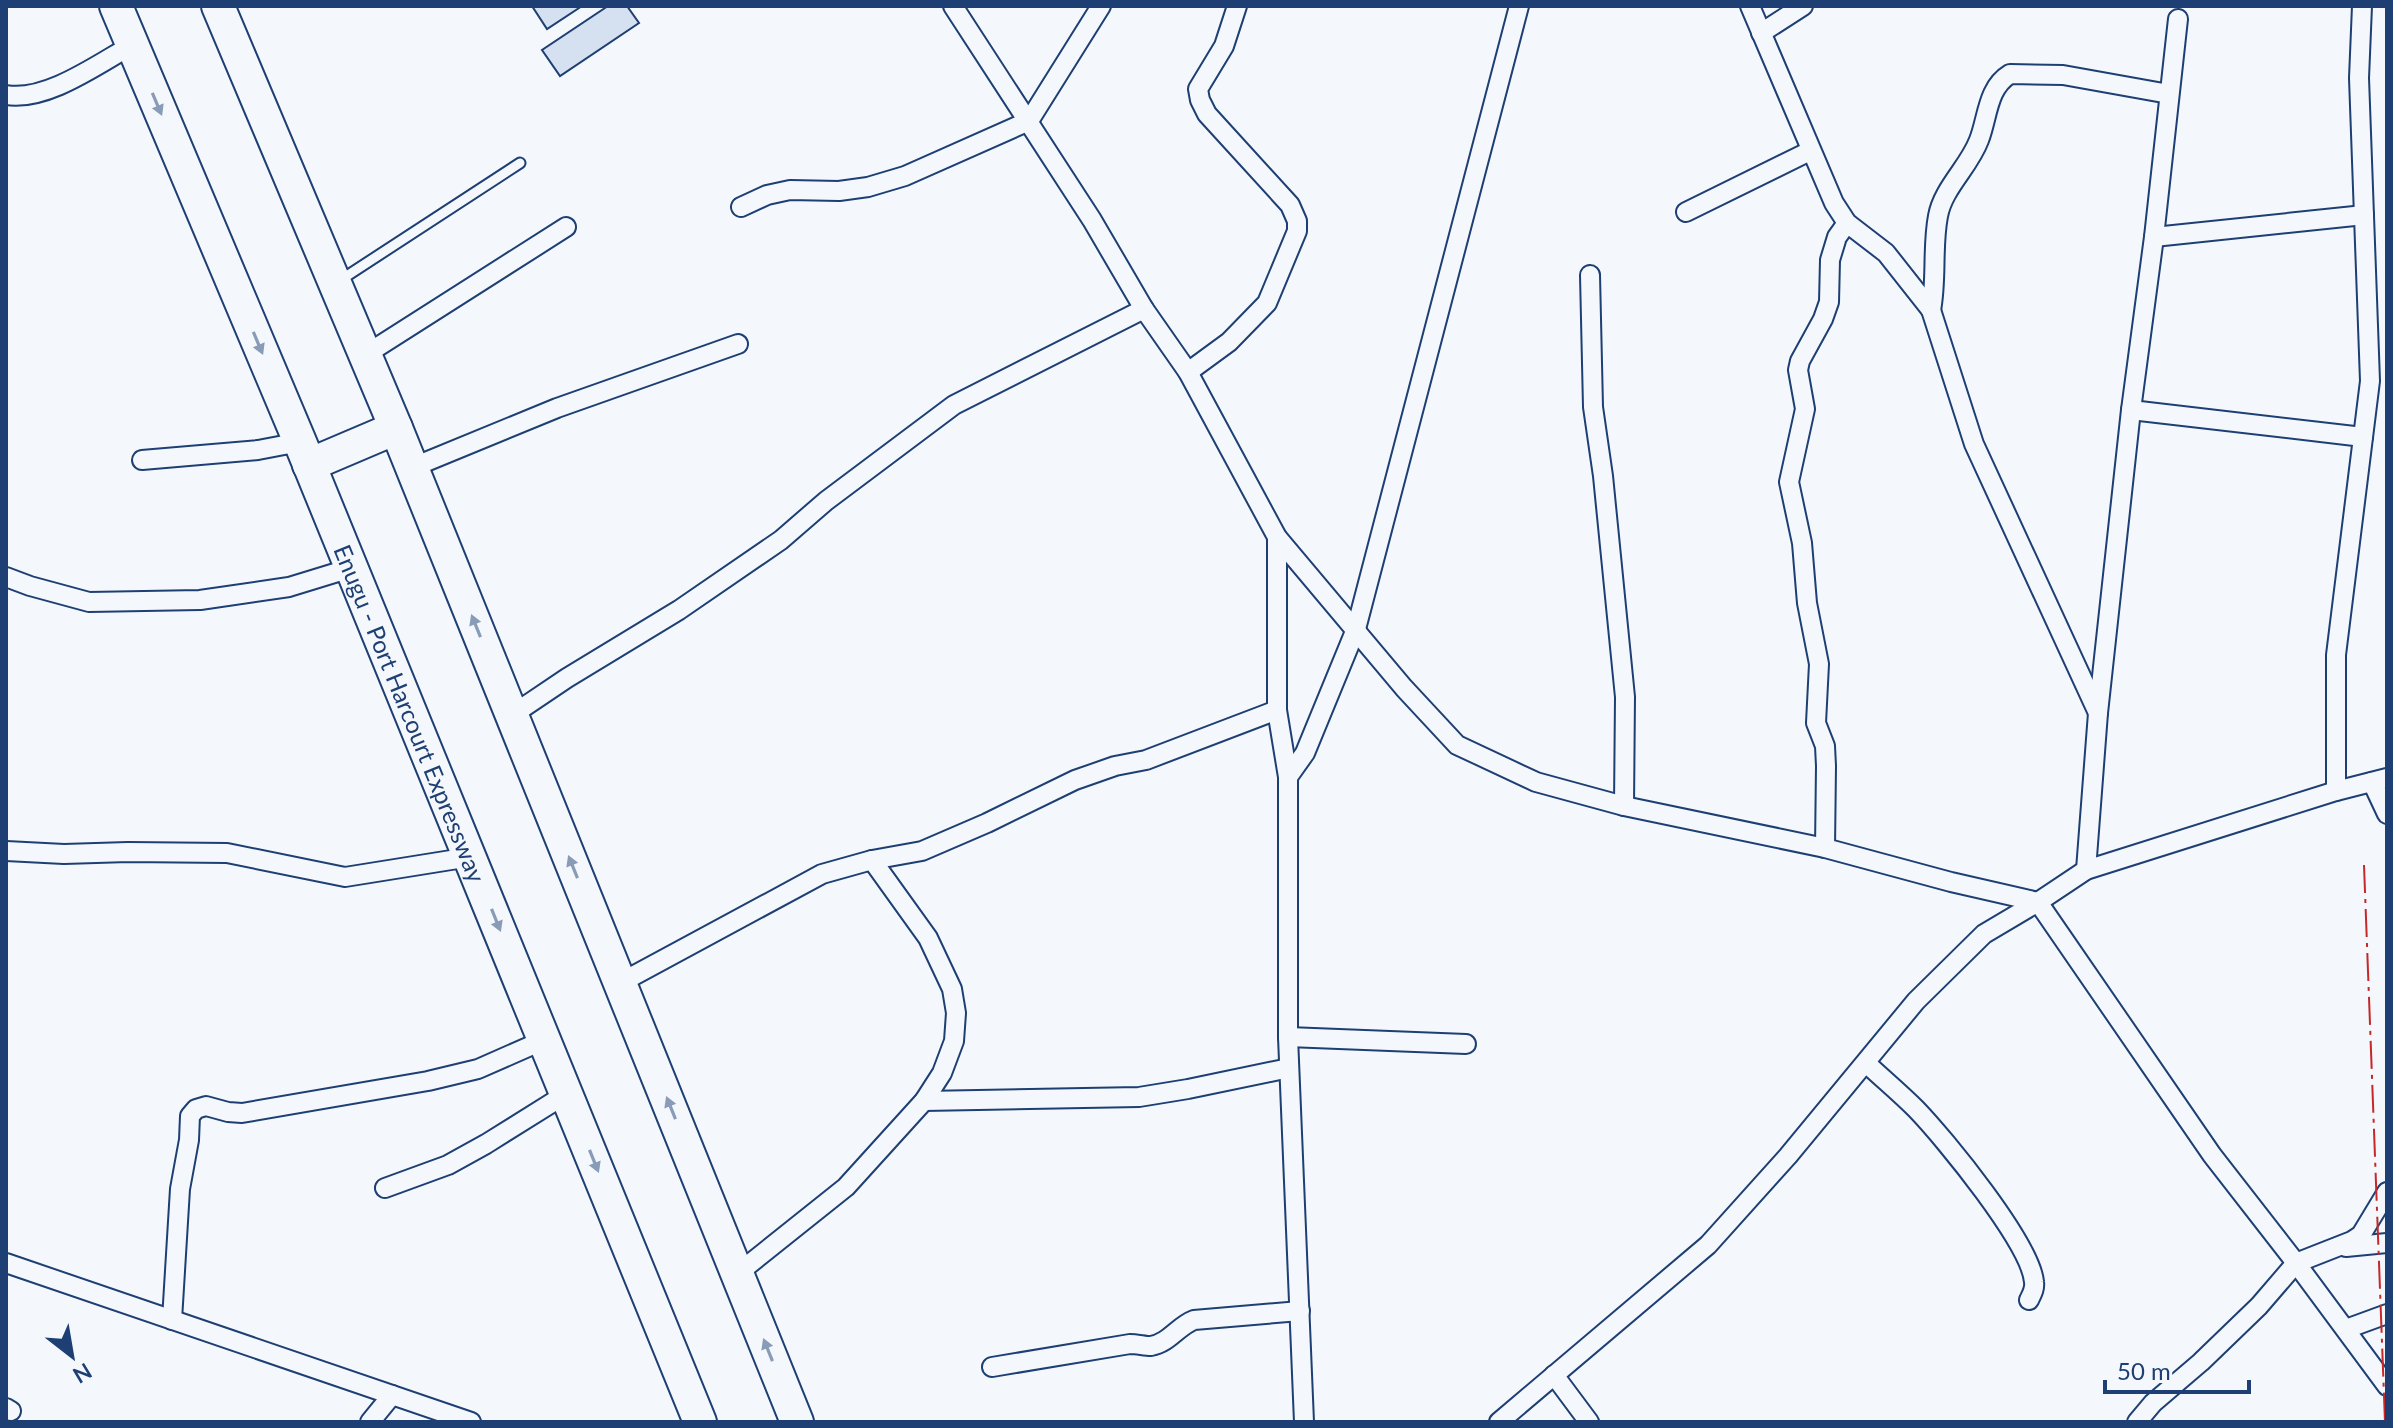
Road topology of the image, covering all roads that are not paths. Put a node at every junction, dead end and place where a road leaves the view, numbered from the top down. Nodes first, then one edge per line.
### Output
1 (116, 6) edge
2 (218, 6) edge
3 (953, 6) edge
4 (1101, 6) edge
5 (1237, 6) edge
6 (1519, 6) edge
7 (1750, 6) edge
8 (1803, 6) edge
9 (2362, 6) edge
10 (2178, 19) dead end
11 (1761, 33) junction
12 (132, 45) junction
13 (2169, 94) junction
14 (6, 95) edge
15 (1029, 121) junction
16 (1810, 151) junction
17 (520, 163) dead end
18 (741, 207) dead end
19 (1686, 212) dead end
20 (2364, 215) junction
21 (1847, 223) junction
22 (566, 227) dead end
23 (2154, 237) junction
24 (1590, 275) dead end
25 (336, 283) junction
26 (1144, 309) junction
27 (1931, 310) junction
28 (738, 344) dead end
29 (365, 355) junction
30 (1188, 372) junction
31 (2131, 410) junction
32 (396, 428) junction
33 (2363, 437) junction
34 (305, 454) junction
35 (142, 460) dead end
36 (411, 468) junction
37 (1277, 537) junction
38 (351, 568) junction
39 (6, 577) edge
40 (1356, 629) junction
41 (1277, 710) junction
42 (2098, 713) junction
43 (512, 715) junction
44 (1288, 777) junction
45 (2380, 780) edge
46 (2336, 791) junction
47 (1624, 806) junction
48 (2387, 814) edge
49 (1825, 848) junction
50 (6, 851) edge
51 (470, 857) junction
52 (872, 860) junction
53 (2086, 870) junction
54 (2038, 902) junction
55 (620, 983) junction
56 (1288, 1037) junction
57 (544, 1040) junction
58 (1466, 1044) dead end
59 (1866, 1063) junction
60 (1289, 1068) junction
61 (566, 1094) junction
62 (924, 1101) junction
63 (385, 1188) dead end
64 (2387, 1192) edge
65 (2387, 1243) edge
66 (2334, 1248) junction
67 (6, 1263) edge
68 (2296, 1263) junction
69 (737, 1274) junction
70 (2029, 1300) dead end
71 (1300, 1311) junction
72 (2387, 1314) edge
73 (172, 1320) junction
74 (2346, 1329) junction
75 (992, 1367) dead end
76 (1554, 1375) junction
77 (2387, 1386) edge
78 (392, 1395) junction
79 (370, 1422) edge
80 (471, 1422) edge
81 (700, 1422) edge
82 (797, 1422) edge
83 (1304, 1422) edge
84 (1499, 1422) edge
85 (1589, 1422) edge
86 (2137, 1422) edge

1 - 12 highway, Enugu - Port Harcourt Expressway
2 - 25 highway
3 - 15 street
4 - 15 street
5 - 30 street
6 - 40 street
7 - 11 street
8 - 11 street
9 - 20 street
10 - 13 street
11 - 16 street
12 - 14 street
12 -> 34 highway, Enugu - Port Harcourt Expressway
13 - 23 street
13 - 27 street
15 - 18 street
15 - 26 street
16 - 19 street
16 - 21 street
17 - 25 lane
20 - 23 street
20 - 33 street
21 - 27 street
21 - 49 street
22 - 29 street
23 - 31 street
24 - 47 street
25 - 29 highway
26 - 30 street
26 - 43 street
27 - 42 street
28 - 36 street
29 - 32 highway
30 - 37 street
31 - 33 street
31 - 42 street
32 - 34 highway
32 - 36 highway
33 - 46 street
34 - 35 street
34 - 38 highway, Enugu - Port Harcourt Expressway
43 -> 36 highway
37 - 40 street
37 - 41 street
38 - 39 street
38 - 51 highway, Enugu - Port Harcourt Expressway
40 - 44 street
40 - 47 street
41 - 44 street
41 - 52 street
42 - 53 street
55 -> 43 highway
44 - 56 street
45 - 46 street
45 - 48 street
46 - 53 street
47 - 49 street
49 - 54 street
50 - 51 street
51 -> 57 highway, Enugu - Port Harcourt Expressway
52 - 55 street
52 - 62 street
53 - 54 street
54 - 59 street
54 - 68 street
69 -> 55 highway
56 - 58 street
56 - 60 street
57 - 61 highway, Enugu - Port Harcourt Expressway
57 - 73 street
59 - 70 street
59 - 76 street
60 - 62 street
60 - 71 street
61 - 63 street
61 -> 81 highway, Enugu - Port Harcourt Expressway
62 - 69 street
64 - 66 street
65 - 66 street
66 - 68 street
67 - 73 street
68 - 74 street
68 - 86 street
82 -> 69 highway
71 - 75 street
71 - 83 street
72 - 74 street
73 - 78 street
74 - 77 street
76 - 84 street
76 - 85 street
78 - 79 street
78 - 80 street

